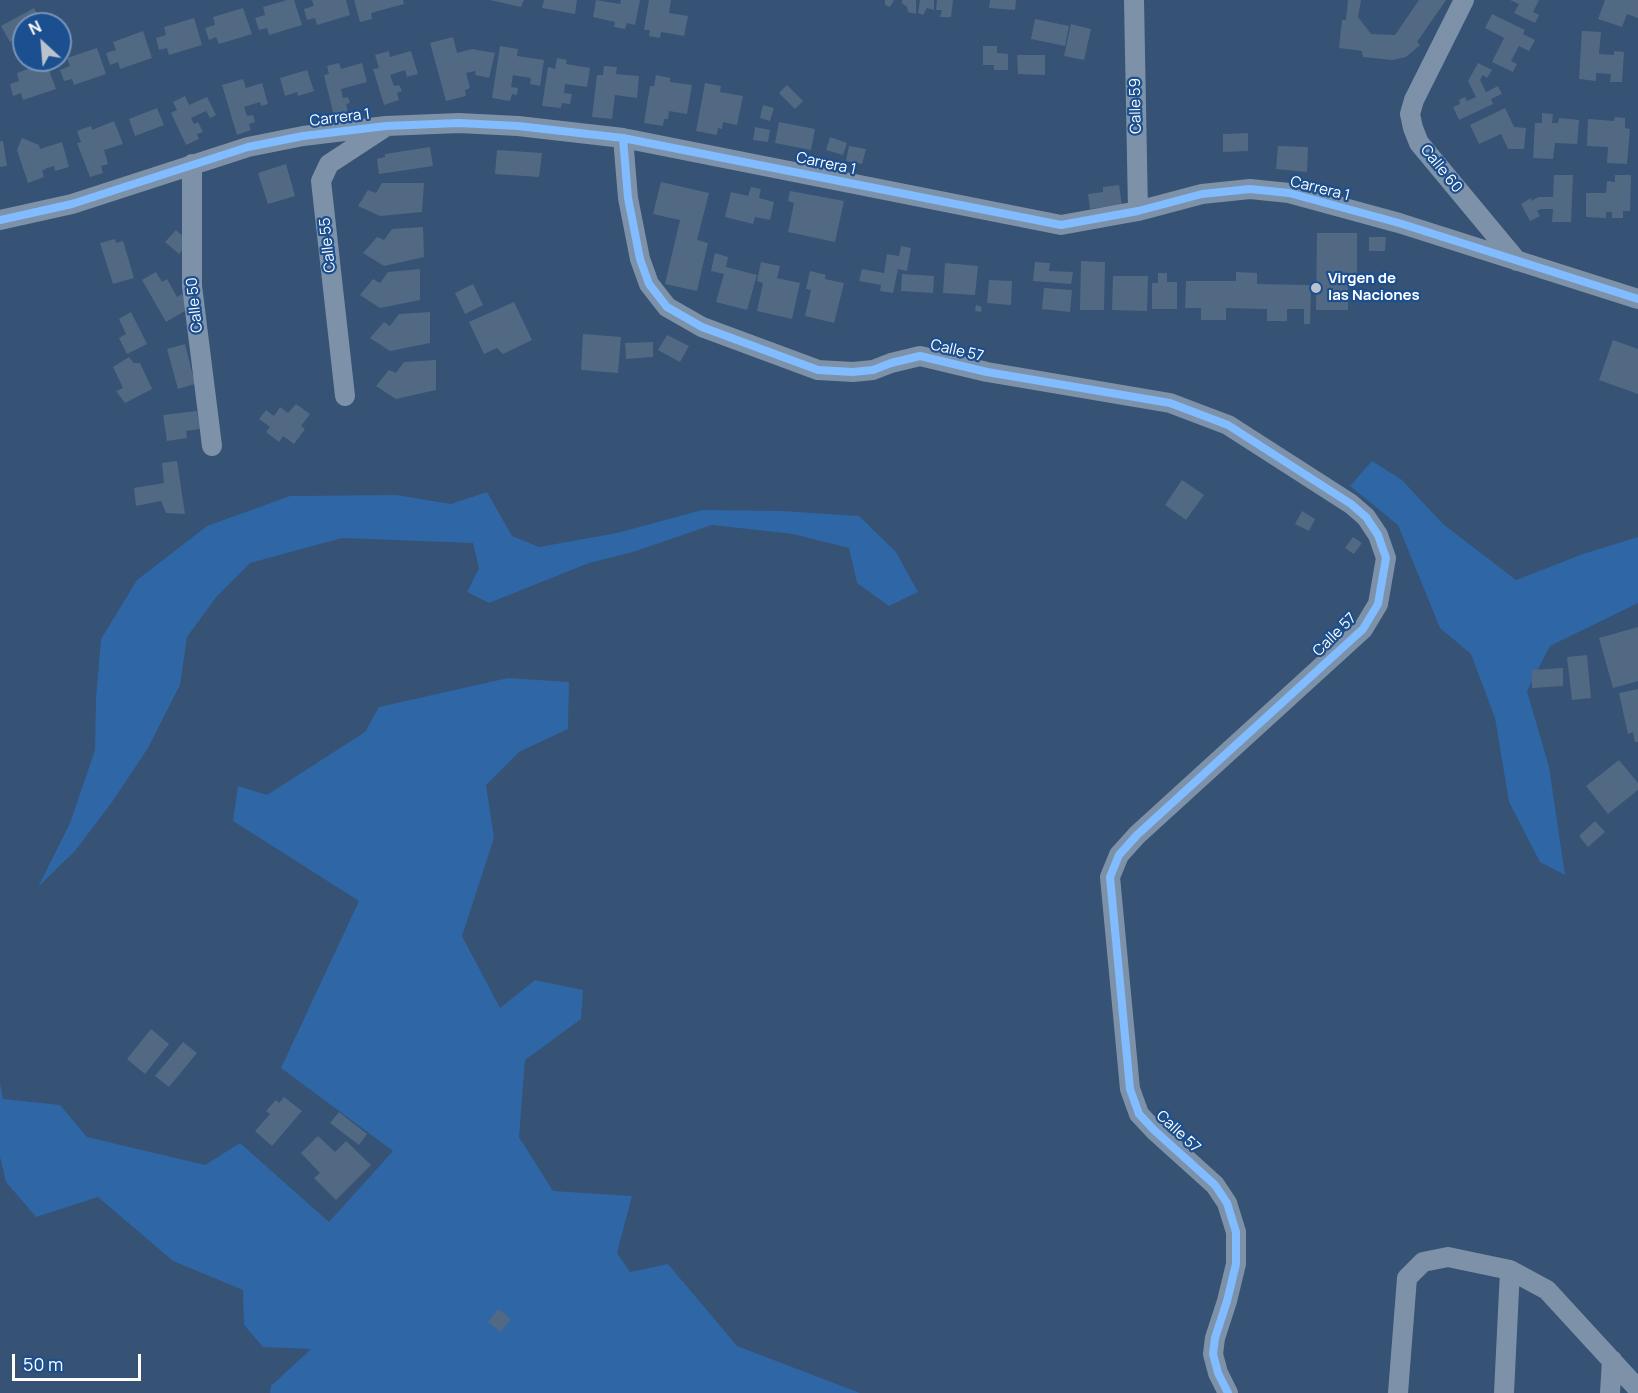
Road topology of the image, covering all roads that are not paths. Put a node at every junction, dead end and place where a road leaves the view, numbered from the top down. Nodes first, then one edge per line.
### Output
1 (1134, 0) edge
2 (1464, 0) edge
3 (386, 126) junction
4 (623, 138) junction
5 (192, 164) junction
6 (1138, 211) junction
7 (0, 220) edge
8 (1517, 261) junction
9 (1638, 299) edge
10 (345, 396) dead end
11 (212, 446) dead end
12 (1510, 1270) junction
13 (1612, 1360) junction
14 (1638, 1389) edge
15 (1228, 1393) edge
16 (1398, 1393) edge
17 (1504, 1393) edge
18 (1610, 1393) edge

1 - 6 street, Calle 59
2 - 8 street, Calle 60
3 - 4 street, Carrera 1
3 - 5 street, Carrera 1
3 - 10 street, Calle 55
4 - 6 street, Carrera 1
4 - 15 street, Calle 57
5 - 7 street, Carrera 1
5 - 11 street, Calle 50
6 - 8 street, Carrera 1
8 - 9 street, Carrera 1
12 - 13 street
12 - 16 street
12 - 17 street
13 - 14 street
13 - 18 street

